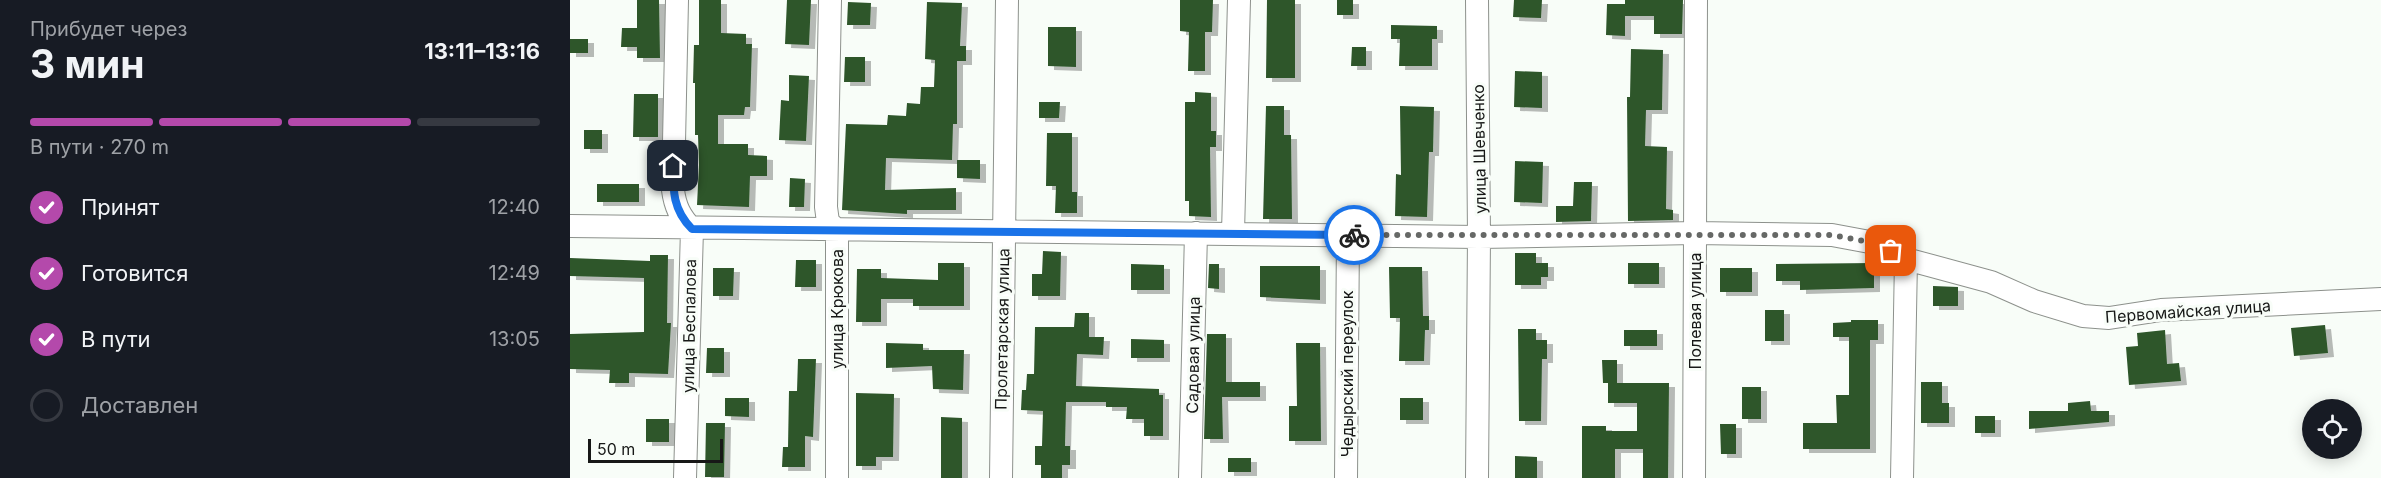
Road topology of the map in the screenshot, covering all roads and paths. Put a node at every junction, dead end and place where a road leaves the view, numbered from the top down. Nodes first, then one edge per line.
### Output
1 (677, 0) edge
2 (830, 0) edge
3 (1007, 0) edge
4 (1239, 0) edge
5 (1477, 0) edge
6 (1696, 0) edge
7 (570, 226) edge
8 (692, 229) junction
9 (837, 230) junction
10 (1003, 230) junction
11 (1196, 233) junction
12 (1233, 233) junction
13 (1695, 233) junction
14 (1348, 235) junction
15 (1479, 237) junction
16 (1906, 259) junction
17 (2381, 299) edge
18 (686, 478) edge
19 (837, 478) edge
20 (1001, 478) edge
21 (1190, 478) edge
22 (1346, 478) edge
23 (1477, 478) edge
24 (1694, 478) edge
25 (1902, 478) edge

1 - 8 street
2 - 9 street, улица Крюкова
3 - 10 street, Пролетарская улица
4 - 12 street
5 - 15 street, улица Шевченко
6 - 13 street, Полевая улица
7 - 8 street, Первомайская улица
8 - 9 street, Первомайская улица
8 - 18 street, улица Беспалова
9 - 10 street, Первомайская улица
9 - 19 street, улица Крюкова
10 - 11 street, Первомайская улица
10 - 20 street, Пролетарская улица
11 - 12 street, Первомайская улица
11 - 21 street, Садовая улица
12 - 14 street, Первомайская улица
13 - 15 street, Первомайская улица
13 - 16 street, Первомайская улица
13 - 24 street, Полевая улица
14 - 15 street, Первомайская улица
14 - 22 street, Чедырский переулок
15 - 23 street, улица Шевченко
16 - 17 street, Первомайская улица
16 - 25 street

